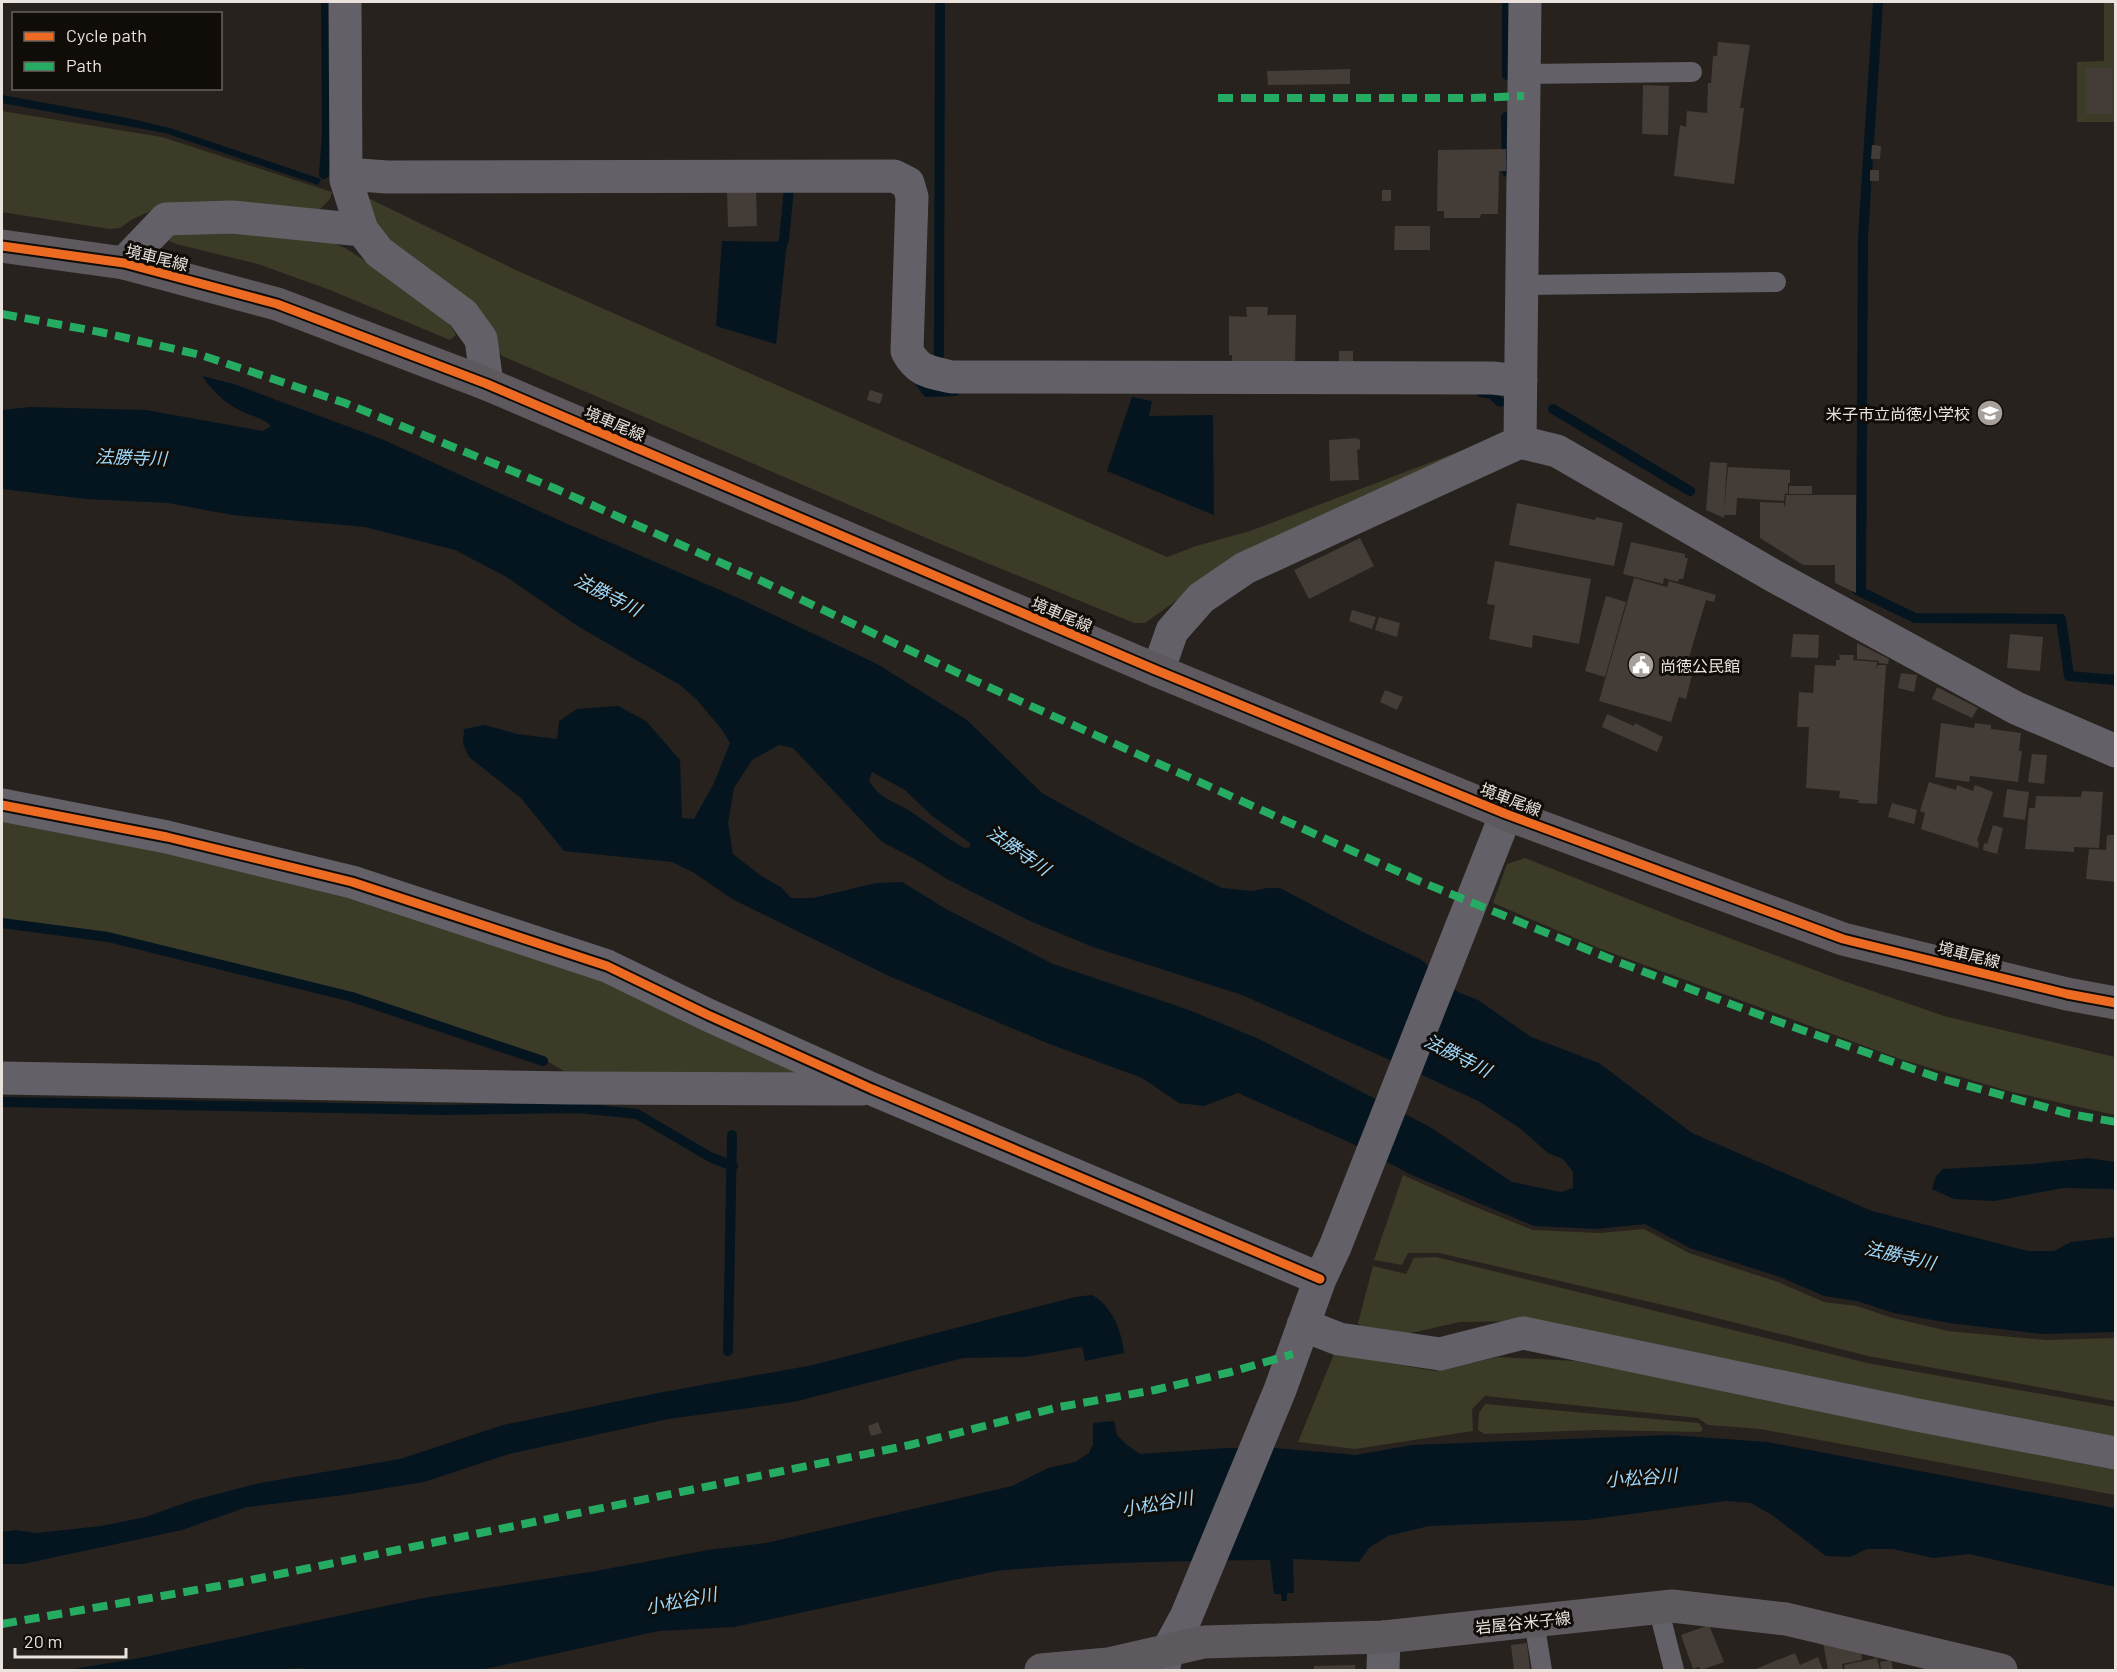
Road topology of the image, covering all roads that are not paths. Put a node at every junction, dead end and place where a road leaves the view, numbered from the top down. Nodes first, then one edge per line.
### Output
1 (345, 2) edge
2 (1524, 2) edge
3 (1692, 72) dead end
4 (1524, 74) junction
5 (346, 174) junction
6 (362, 230) junction
7 (2, 246) edge
8 (124, 263) junction
9 (1776, 282) dead end
10 (1522, 285) junction
11 (1521, 381) junction
12 (487, 384) junction
13 (1520, 442) junction
14 (1158, 671) junction
15 (2115, 751) edge
16 (2, 805) edge
17 (1506, 814) junction
18 (2115, 1003) edge
19 (2, 1078) edge
20 (872, 1089) junction
21 (1320, 1279) junction
22 (1303, 1325) junction
23 (2115, 1453) edge
24 (1658, 1607) junction
25 (1534, 1621) junction
26 (1384, 1637) junction
27 (1165, 1660) edge
28 (1909, 1660) edge
29 (1041, 1671) edge
30 (1383, 1671) edge
31 (1542, 1671) edge
32 (1674, 1671) edge
33 (2001, 1671) edge

1 - 5 street
2 - 4 street
3 - 4 lane
4 - 10 street
5 - 6 street
5 - 11 street
6 - 8 street
6 - 12 street
7 - 8 main road, 境車尾線
8 - 12 main road, 境車尾線
9 - 10 lane
10 - 11 street
11 - 13 street
12 - 14 main road, 境車尾線
13 - 14 street
13 - 15 street
14 - 17 main road, 境車尾線
16 - 20 street
17 - 18 main road, 境車尾線
17 - 21 street
19 - 20 street
20 - 21 street
21 - 22 street
22 - 23 street
22 - 27 street
24 - 25 main road, 岩屋谷米子線
24 - 28 main road, 岩屋谷米子線
24 - 32 lane
25 - 26 main road, 岩屋谷米子線
25 - 31 lane
26 - 27 main road, 岩屋谷米子線
26 - 30 street
27 - 29 main road, 岩屋谷米子線
28 - 33 main road, 岩屋谷米子線

